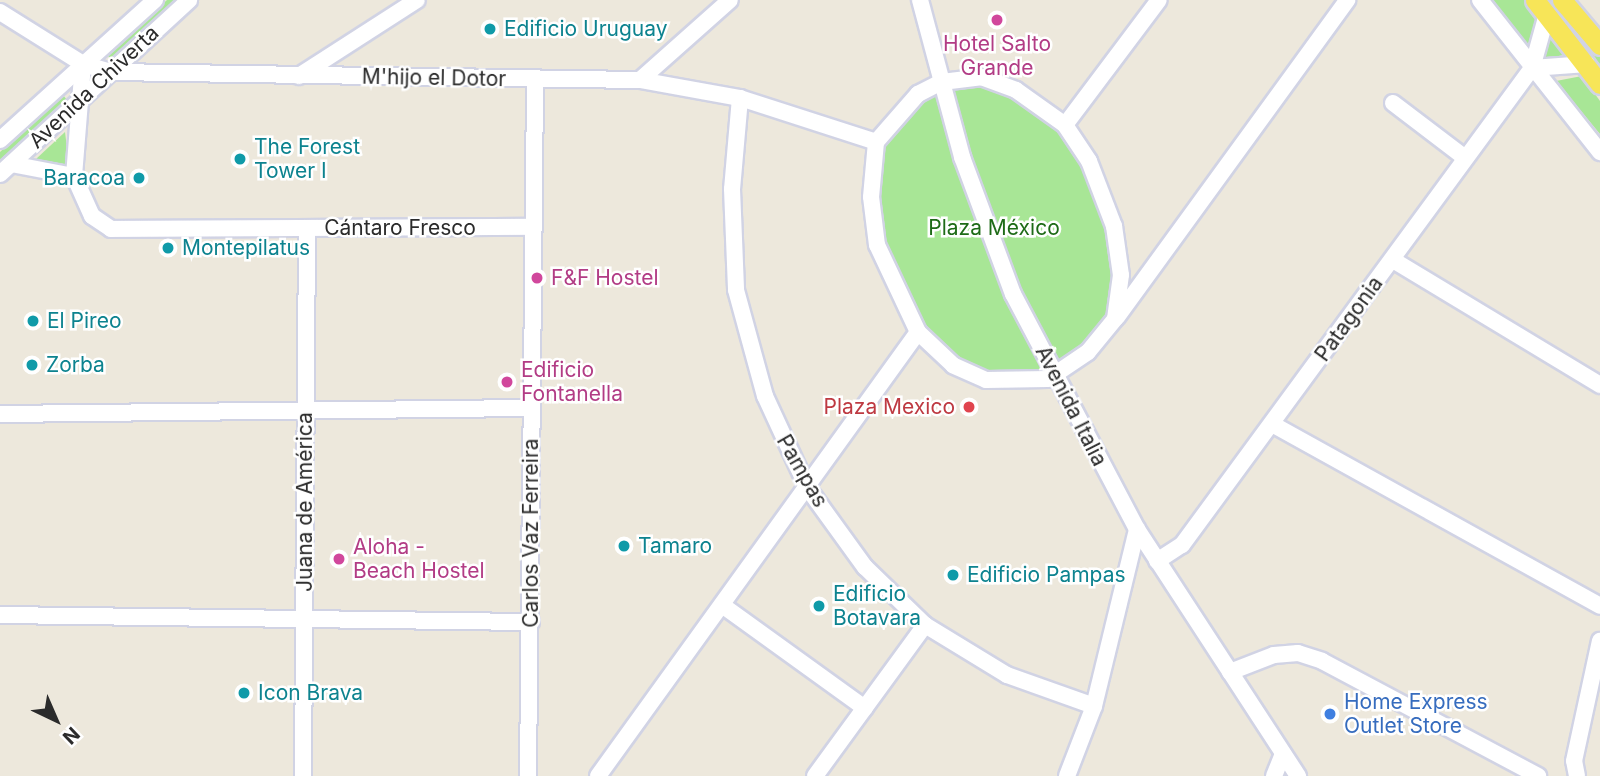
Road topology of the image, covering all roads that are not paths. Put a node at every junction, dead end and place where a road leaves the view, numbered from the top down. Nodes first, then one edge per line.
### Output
1 (155, 0) edge
2 (189, 0) edge
3 (417, 0) edge
4 (730, 0) edge
5 (920, 0) edge
6 (1159, 0) edge
7 (1347, 0) edge
8 (1480, 0) edge
9 (1562, 0) edge
10 (1541, 7) edge
11 (0, 12) edge
12 (1600, 45) edge
13 (83, 64) junction
14 (1587, 64) junction
15 (1532, 68) junction
16 (110, 72) junction
17 (299, 76) junction
18 (535, 80) junction
19 (640, 80) junction
20 (942, 82) junction
21 (1600, 84) edge
22 (82, 98) junction
23 (740, 98) junction
24 (1393, 103) dead end
25 (1065, 125) junction
26 (0, 140) edge
27 (876, 142) junction
28 (1600, 152) edge
29 (1464, 158) junction
30 (5, 169) edge
31 (74, 176) junction
32 (534, 227) junction
33 (307, 228) junction
34 (1393, 260) junction
35 (1115, 319) junction
36 (918, 332) junction
37 (1056, 376) junction
38 (1600, 385) edge
39 (530, 408) junction
40 (305, 410) junction
41 (0, 414) edge
42 (1272, 424) junction
43 (807, 486) junction
44 (1137, 529) junction
45 (1157, 561) junction
46 (722, 605) junction
47 (1600, 606) edge
48 (0, 615) edge
49 (531, 622) junction
50 (305, 624) junction
51 (925, 625) junction
52 (1600, 641) edge
53 (1230, 672) junction
54 (1094, 706) junction
55 (865, 708) junction
56 (1283, 754) junction
57 (608, 772) edge
58 (303, 776) edge
59 (528, 776) edge
60 (815, 776) edge
61 (1067, 776) edge
62 (1274, 776) edge
63 (1298, 776) edge
64 (1538, 776) edge
65 (1577, 776) edge

1 - 13 street, Avenida Chiverta
2 - 16 street, Avenida Chiverta
3 - 17 street
4 - 19 street
5 - 20 street, Avenida Italia
6 - 25 street
7 - 35 street
8 - 15 street
9 - 12 main road
10 - 14 main road
10 - 15 street, Patagonia
11 - 13 street, M'hijo el Dotor
13 - 16 street, M'hijo el Dotor
13 - 22 street
13 - 26 street, Avenida Chiverta
14 - 15 street
14 - 21 main road
15 - 28 street
15 - 29 street, Patagonia
16 - 17 street, M'hijo el Dotor
16 - 22 street, Avenida Chiverta
17 - 18 street, M'hijo el Dotor
18 - 19 street, M'hijo el Dotor
18 - 32 street, Carlos Vaz Ferreira
19 - 23 street, M'hijo el Dotor
20 - 25 street
20 - 27 street
20 - 37 street, Avenida Italia
22 - 30 street, Avenida Chiverta
22 - 31 street
23 - 27 street, M'hijo el Dotor
23 - 43 street, Pampas
24 - 29 street
25 - 35 street
27 - 36 street
29 - 34 street, Patagonia
30 - 31 street
31 - 33 street, Cántaro Fresco
32 - 33 street, Cántaro Fresco
32 - 39 street, Carlos Vaz Ferreira
33 - 40 street, Juana de América
34 - 38 street
34 - 42 street, Patagonia
35 - 37 street
36 - 37 street
36 - 43 street
37 - 44 street, Avenida Italia
39 - 40 street
39 - 49 street, Carlos Vaz Ferreira
40 - 41 street
40 - 50 street, Juana de América
42 - 45 street, Patagonia
42 - 47 street
43 - 46 street
43 - 51 street, Pampas
44 - 45 street, Avenida Italia
44 - 54 street
45 - 53 street, Avenida Italia
46 - 55 street
46 - 57 street
48 - 50 street
49 - 50 street
49 - 59 street, Carlos Vaz Ferreira
50 - 58 street, Juana de América
51 - 54 street, Pampas
51 - 55 street
52 - 65 street
53 - 56 street, Avenida Italia
53 - 64 street
54 - 61 street
55 - 60 street
56 - 62 street
56 - 63 street, Avenida Italia

